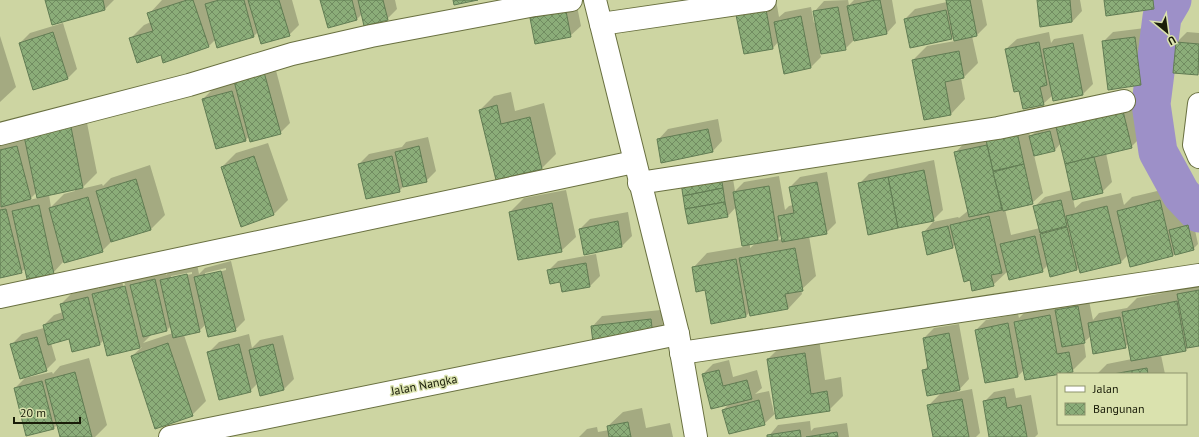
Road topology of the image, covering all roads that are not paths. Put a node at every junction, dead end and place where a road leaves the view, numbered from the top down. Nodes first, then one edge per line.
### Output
1 (571, 0) edge
2 (595, 0) edge
3 (764, 0) edge
4 (601, 24) junction
5 (1124, 101) dead end
6 (1199, 104) edge
7 (0, 134) edge
8 (1199, 157) edge
9 (634, 162) junction
10 (639, 183) junction
11 (1199, 275) edge
12 (0, 297) edge
13 (679, 344) junction
14 (170, 437) edge
15 (696, 437) edge

1 - 7 street
2 - 4 street
3 - 4 street
4 - 9 street
5 - 10 street
6 - 8 street
9 - 10 street
9 - 12 street
10 - 13 street
11 - 13 street, Jalan Nangka
13 - 14 street, Jalan Nangka
13 - 15 street

